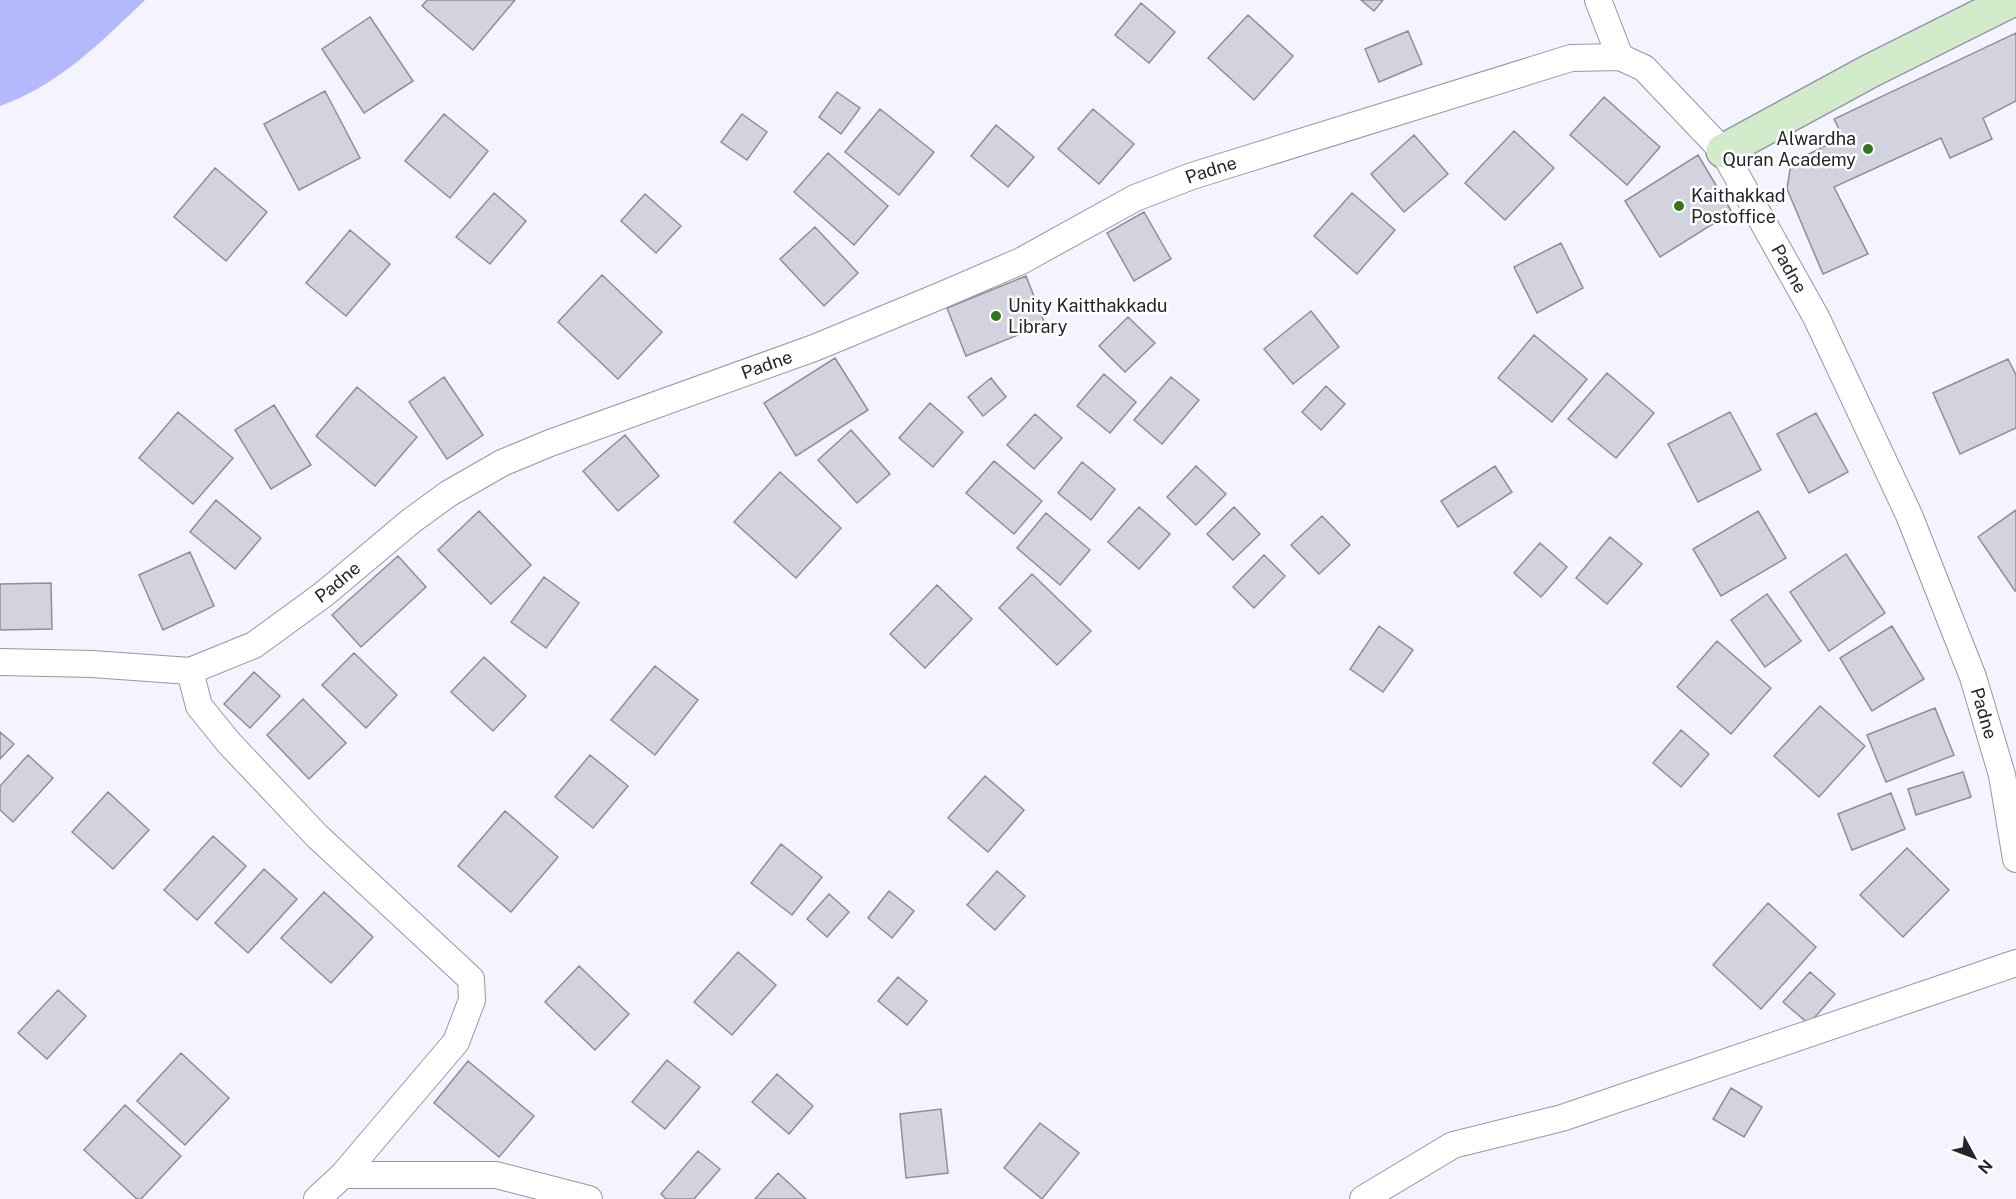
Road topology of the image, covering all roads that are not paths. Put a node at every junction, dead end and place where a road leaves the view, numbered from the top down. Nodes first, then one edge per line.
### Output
1 (1598, 0) edge
2 (2012, 0) edge
3 (1620, 57) junction
4 (1723, 151) junction
5 (0, 662) edge
6 (190, 671) junction
7 (2016, 859) edge
8 (2016, 963) edge
9 (343, 1175) junction
10 (317, 1199) edge
11 (589, 1199) edge
12 (1363, 1199) edge

1 - 3 street
2 - 4 main road
3 - 4 street, Padne
3 - 6 street, Padne
4 - 7 street, Padne
5 - 6 street, Padne
6 - 9 street
8 - 12 street
9 - 10 street
9 - 11 street

